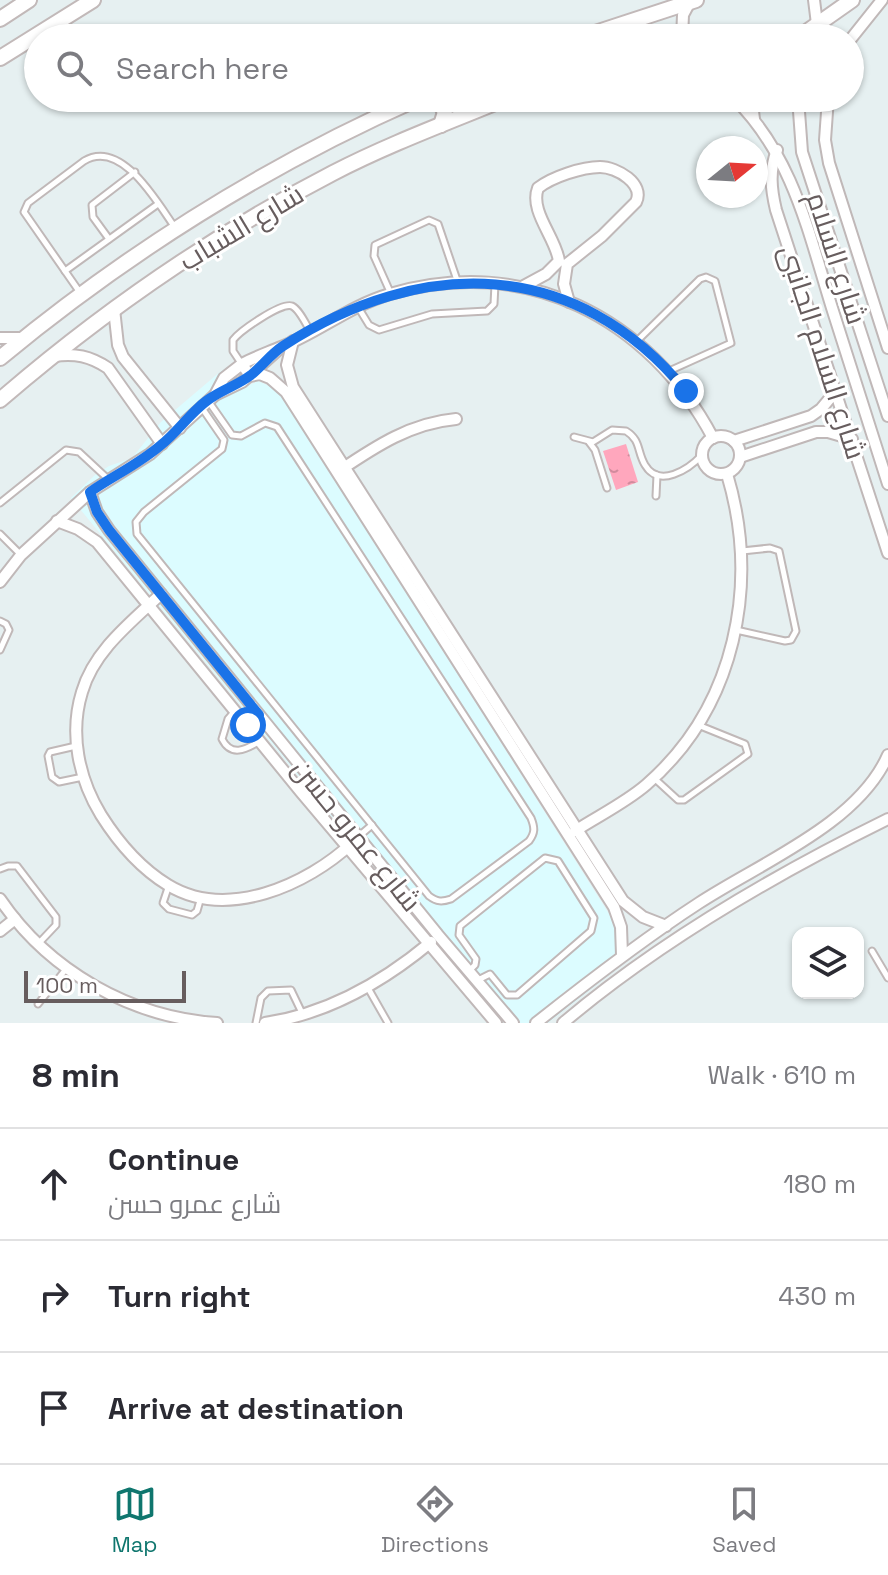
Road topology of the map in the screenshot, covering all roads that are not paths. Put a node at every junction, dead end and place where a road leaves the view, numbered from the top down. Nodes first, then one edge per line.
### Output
1 (29, 0) edge
2 (93, 0) edge
3 (814, 0) edge
4 (852, 0) edge
5 (882, 0) edge
6 (693, 1) edge
7 (0, 19) edge
8 (55, 24) edge
9 (623, 24) edge
10 (683, 24) edge
11 (814, 24) edge
12 (823, 24) edge
13 (863, 24) edge
14 (24, 43) edge
15 (0, 58) edge
16 (389, 112) edge
17 (445, 112) edge
18 (473, 112) edge
19 (747, 112) edge
20 (753, 112) edge
21 (799, 112) edge
22 (827, 112) edge
23 (754, 119) junction
24 (441, 125) junction
25 (777, 150) junction
26 (135, 172) junction
27 (833, 179) junction
28 (813, 185) junction
29 (158, 204) junction
30 (176, 230) junction
31 (109, 239) junction
32 (563, 263) junction
33 (65, 272) junction
34 (458, 284) junction
35 (495, 284) junction
36 (522, 287) junction
37 (391, 294) junction
38 (82, 295) junction
39 (569, 302) junction
40 (358, 306) junction
41 (114, 309) junction
42 (310, 331) junction
43 (0, 338) edge
44 (25, 338) junction
45 (293, 341) junction
46 (637, 341) junction
47 (280, 348) junction
48 (888, 348) edge
49 (52, 356) junction
50 (0, 358) edge
51 (242, 364) junction
52 (669, 371) junction
53 (250, 376) junction
54 (836, 391) junction
55 (0, 400) edge
56 (208, 401) junction
57 (888, 416) edge
58 (456, 419) dead end
59 (799, 420) junction
60 (180, 428) junction
61 (804, 435) junction
62 (574, 437) dead end
63 (713, 438) junction
64 (601, 439) junction
65 (852, 439) junction
66 (734, 441) junction
67 (589, 442) junction
68 (162, 444) junction
69 (597, 455) junction
70 (702, 455) junction
71 (740, 457) junction
72 (886, 464) edge
73 (341, 470) junction
74 (727, 474) junction
75 (657, 475) junction
76 (108, 479) junction
77 (888, 484) edge
78 (607, 488) dead end
79 (90, 492) junction
80 (656, 496) dead end
81 (0, 503) edge
82 (57, 521) junction
83 (0, 534) edge
84 (742, 551) junction
85 (888, 553) edge
86 (21, 555) junction
87 (0, 582) edge
88 (161, 594) junction
89 (149, 605) junction
90 (0, 621) edge
91 (736, 630) junction
92 (0, 650) edge
93 (236, 710) junction
94 (259, 715) junction
95 (248, 725) junction
96 (698, 725) junction
97 (260, 741) junction
98 (77, 746) junction
99 (887, 759) edge
100 (83, 777) junction
101 (654, 778) junction
102 (888, 819) edge
103 (372, 825) junction
104 (574, 832) junction
105 (358, 837) junction
106 (347, 847) junction
107 (0, 869) edge
108 (169, 885) junction
109 (201, 896) junction
110 (0, 899) edge
111 (618, 904) junction
112 (3, 912) edge
113 (15, 919) junction
114 (666, 926) junction
115 (1, 930) edge
116 (438, 935) junction
117 (38, 944) junction
118 (428, 944) junction
119 (872, 951) dead end
120 (622, 955) junction
121 (67, 968) junction
122 (469, 971) junction
123 (888, 978) edge
124 (477, 981) junction
125 (367, 987) junction
126 (38, 1004) dead end
127 (303, 1016) junction
128 (217, 1023) edge
129 (256, 1023) edge
130 (265, 1023) edge
131 (388, 1023) edge
132 (496, 1023) edge
133 (513, 1023) edge
134 (536, 1023) edge
135 (563, 1023) edge

1 - 7 street
2 - 8 street
3 - 11 street
4 - 12 street
5 - 13 street
6 - 9 street
6 - 10 street
14 - 15 street
16 - 30 street, شارع الشباب
17 - 24 street
18 - 24 street, شارع الشباب
19 - 23 street, شارع السلام
20 - 23 street
21 - 28 street, شارع السلام
22 - 27 street
23 - 25 street, شارع السلام
24 - 41 street, شارع الشباب
25 - 54 street, شارع السلام الجانبى
25 - 72 street, شارع السلام
26 - 29 lane
26 - 31 lane
26 - 33 lane
27 - 28 street
27 - 48 street
28 - 57 street, شارع السلام
29 - 30 lane
29 - 31 lane
30 - 38 street, شارع الشباب
31 - 33 lane
32 - 32 street
32 - 36 street
32 - 39 street
33 - 38 lane
34 - 35 street
34 - 37 street
34 - 37 lane
35 - 36 street
35 - 40 lane
36 - 39 street
37 - 40 street
38 - 44 street, شارع الشباب
39 - 46 street
40 - 42 street
41 - 49 street, شارع الشباب
41 - 60 street
42 - 45 street
42 - 51 lane
43 - 44 street
44 - 50 street, شارع الشباب
45 - 47 street
45 - 73 street
46 - 52 street
46 - 52 lane
47 - 51 street
47 - 53 street
49 - 55 street, شارع الشباب
49 - 68 street
51 - 53 street
51 - 56 street
52 - 63 street
53 - 56 street
53 - 73 street
54 - 59 street
54 - 65 street, شارع السلام الجانبى
56 - 60 street
56 - 103 lane
56 - 103 lane
58 - 73 street
59 - 61 street
59 - 66 street
60 - 68 street
61 - 65 street
61 - 71 street
62 - 67 lane
63 - 66 street
63 - 70 street
64 - 67 lane
64 - 69 lane
64 - 75 lane
65 - 85 street, شارع السلام الجانبى
66 - 71 street
67 - 69 lane
68 - 76 street
69 - 78 lane
70 - 74 street
70 - 75 lane
71 - 74 street
72 - 77 street, شارع السلام
73 - 104 street
74 - 84 street
75 - 80 lane
76 - 79 street
76 - 81 lane
79 - 82 street
79 - 88 street, شارع عمرو حسن
82 - 86 street
82 - 89 street, شارع عمرو حسن
83 - 86 lane
84 - 91 street
84 - 91 lane
86 - 87 street
88 - 89 street
88 - 94 street, شارع عمرو حسن
89 - 93 street, شارع عمرو حسن
89 - 98 street
90 - 92 lane
91 - 96 street
93 - 95 street, شارع عمرو حسن
93 - 97 lane
94 - 95 street
94 - 105 street, شارع عمرو حسن
95 - 97 street, شارع عمرو حسن
96 - 101 street
96 - 101 lane
97 - 106 street, شارع عمرو حسن
98 - 100 street
98 - 100 lane
99 - 114 street
100 - 108 street
101 - 104 street
102 - 135 street
103 - 105 lane
104 - 111 street
105 - 106 street
105 - 116 street, شارع عمرو حسن
106 - 109 street
106 - 118 street, شارع عمرو حسن
107 - 117 lane
108 - 109 street
108 - 109 lane
110 - 112 street
111 - 114 street
111 - 120 street
112 - 113 street
113 - 115 street
113 - 117 street
114 - 120 street
116 - 118 street
116 - 122 street, شارع عمرو حسن
117 - 121 street
118 - 125 street
118 - 132 street, شارع عمرو حسن
119 - 123 lane
120 - 134 street
121 - 126 lane
121 - 128 street
122 - 124 street, شارع عمرو حسن
122 - 124 lane
124 - 133 street, شارع عمرو حسن
125 - 127 street
125 - 131 lane
127 - 129 lane
127 - 130 street

